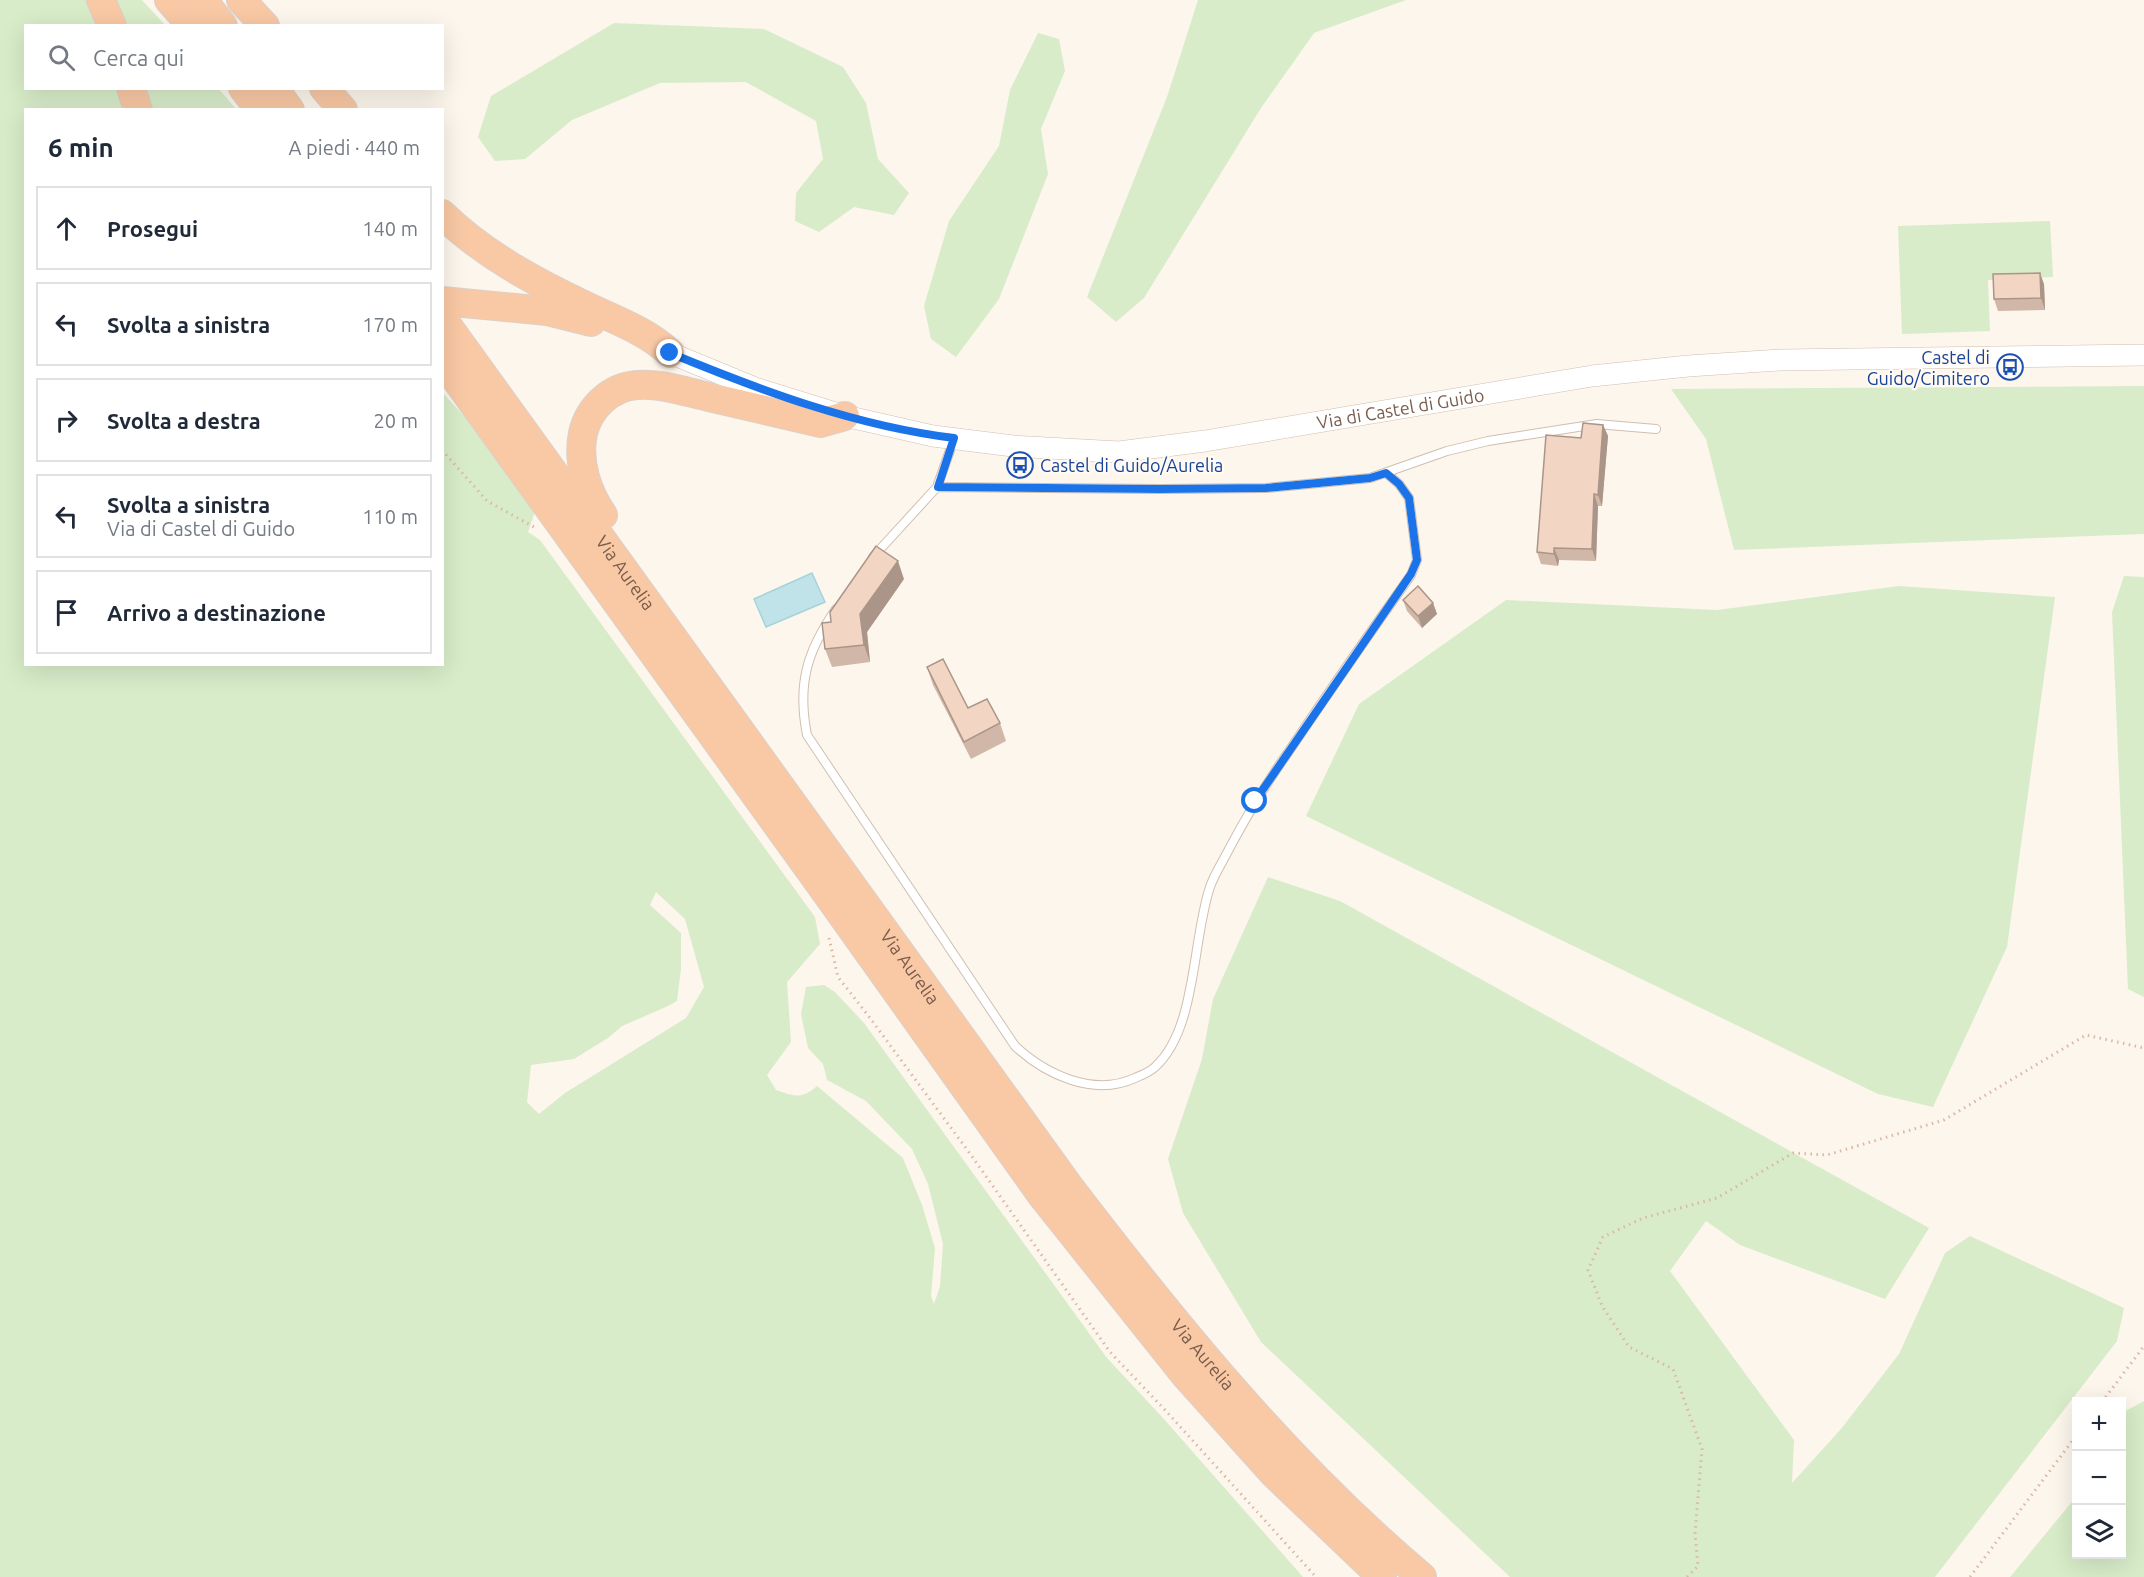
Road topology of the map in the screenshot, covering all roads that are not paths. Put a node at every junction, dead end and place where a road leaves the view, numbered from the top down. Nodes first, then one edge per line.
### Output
1 (101, 0) edge
2 (169, 0) edge
3 (203, 0) edge
4 (241, 0) edge
5 (111, 24) edge
6 (190, 24) edge
7 (221, 24) edge
8 (263, 24) edge
9 (132, 90) edge
10 (245, 90) edge
11 (275, 90) edge
12 (326, 90) edge
13 (137, 108) edge
14 (258, 108) edge
15 (288, 108) edge
16 (341, 108) edge
17 (444, 216) edge
18 (444, 301) edge
19 (444, 321) edge
20 (670, 353) junction
21 (2144, 355) edge
22 (444, 363) edge
23 (845, 416) junction
24 (1656, 429) dead end
25 (954, 438) junction
26 (1386, 473) junction
27 (938, 487) junction
28 (865, 568) edge
29 (844, 596) edge
30 (837, 863) junction
31 (1382, 1577) edge
32 (1422, 1577) edge

1 - 5 highway
2 - 6 highway
3 - 7 highway
4 - 8 highway
9 - 13 highway
10 - 14 highway
11 - 15 highway
12 - 16 highway
17 - 20 highway
18 - 20 highway
19 - 30 highway, Via Aurelia
20 - 23 street, Via di Castel di Guido
21 - 25 street, Via di Castel di Guido
22 - 31 highway, Via Aurelia
23 - 25 street, Via di Castel di Guido
23 - 30 highway
24 - 26 lane
25 - 27 lane
26 - 27 lane
26 - 29 lane
27 - 28 lane
30 - 32 highway, Via Aurelia

